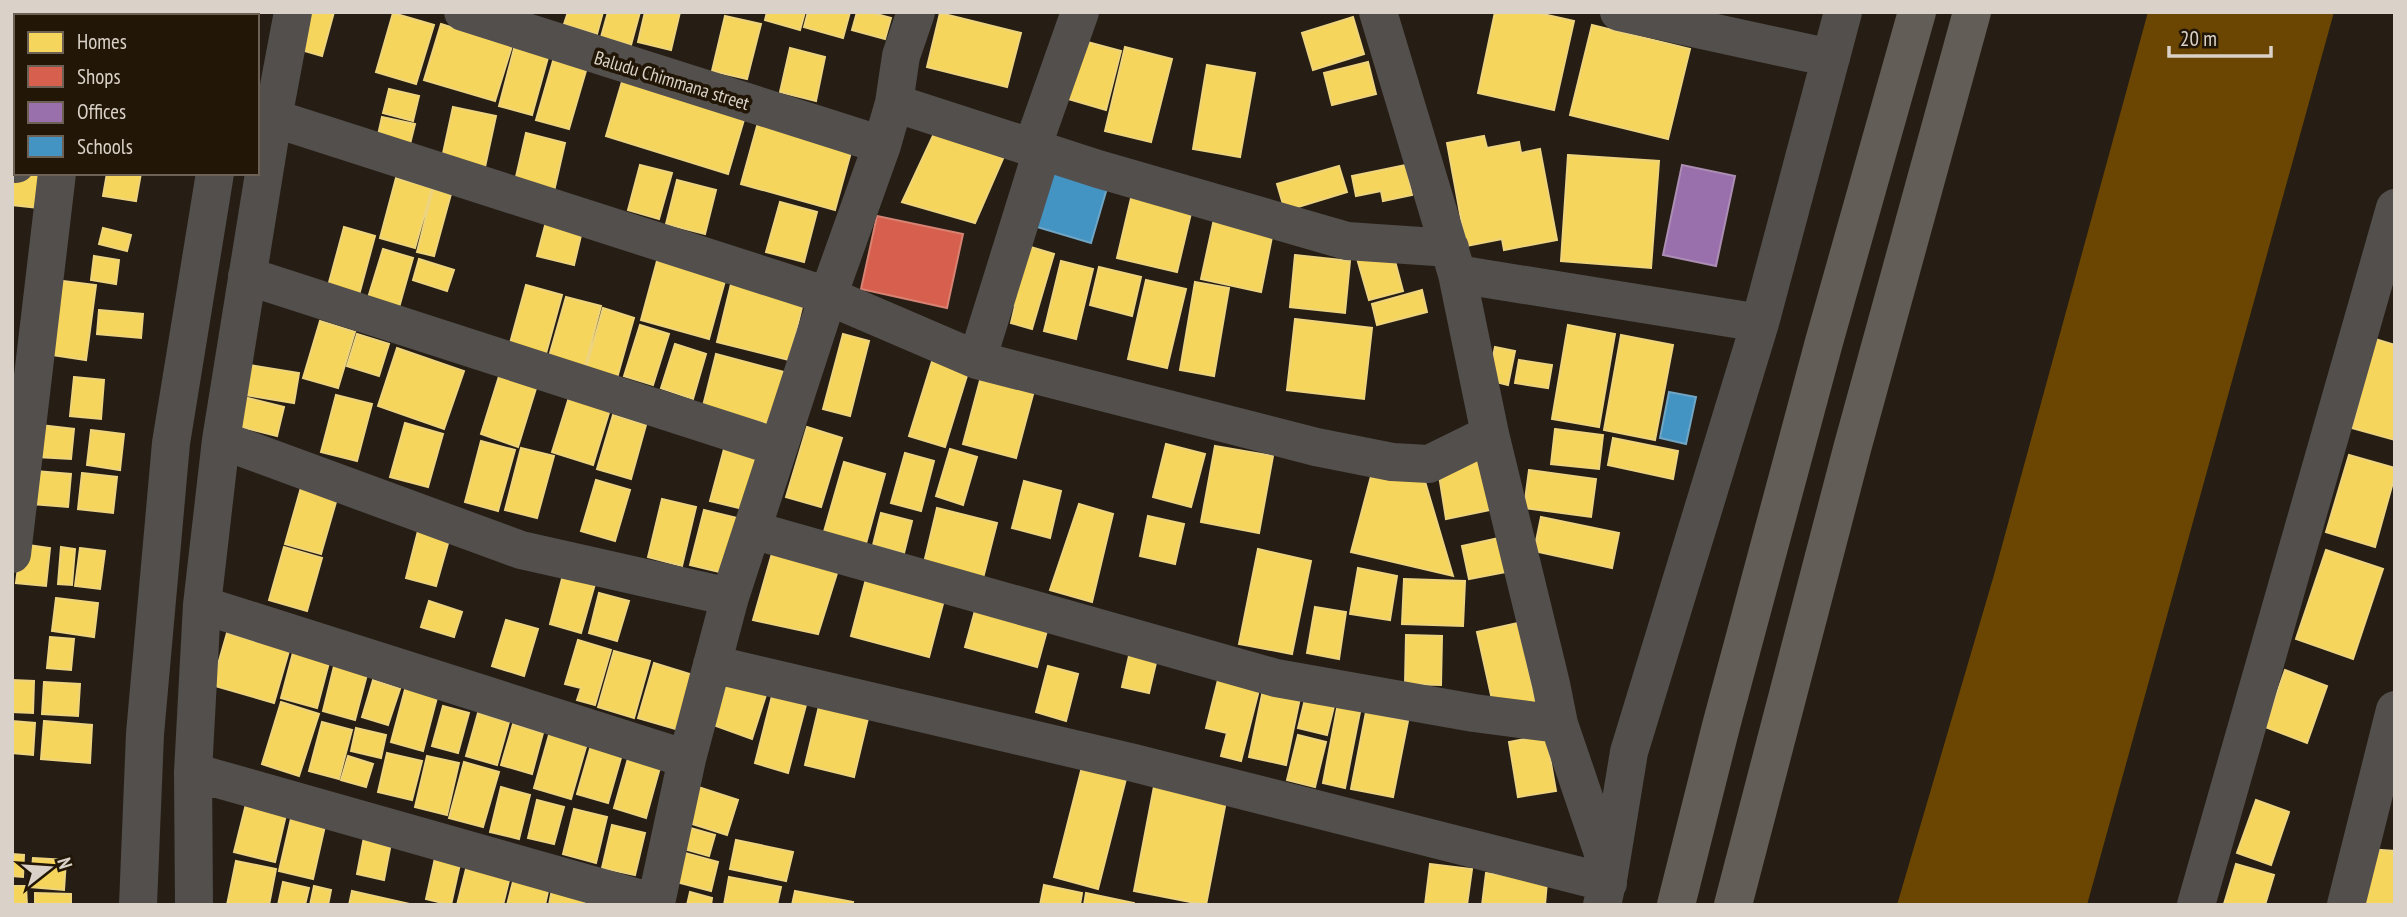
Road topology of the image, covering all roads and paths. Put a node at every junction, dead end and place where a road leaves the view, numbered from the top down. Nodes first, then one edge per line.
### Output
1 (293, 12) edge
2 (463, 12) edge
3 (916, 12) edge
4 (1080, 12) edge
5 (1378, 12) edge
6 (1619, 12) edge
7 (1843, 12) edge
8 (1917, 12) edge
9 (1972, 12) edge
10 (1831, 58) junction
11 (894, 103) junction
12 (273, 118) junction
13 (882, 145) junction
14 (1037, 149) junction
15 (57, 175) edge
16 (215, 175) edge
17 (2395, 208) edge
18 (1453, 261) junction
19 (247, 276) junction
20 (828, 296) junction
21 (1760, 323) junction
22 (977, 360) junction
23 (1490, 433) junction
24 (221, 440) junction
25 (777, 447) junction
26 (752, 530) junction
27 (12, 554) edge
28 (730, 597) junction
29 (202, 605) junction
30 (712, 664) junction
31 (2395, 710) edge
32 (1559, 724) junction
33 (687, 759) junction
34 (193, 772) junction
35 (1606, 887) edge
36 (655, 904) edge
37 (138, 905) edge
38 (194, 905) edge
39 (1676, 905) edge
40 (1733, 905) edge
41 (2196, 905) edge
42 (2346, 905) edge

1 - 12 street
2 - 13 street, Baludu Chimmana street
3 - 11 street
4 - 14 street
5 - 18 street
6 - 10 street
7 - 10 street
8 - 39 highway
9 - 40 highway
10 - 21 street
11 - 13 street
11 - 14 street
12 - 19 street
12 - 20 street
13 - 20 street
14 - 18 street
14 - 22 street
15 - 27 street
16 - 37 street
17 - 41 street
18 - 21 street
18 - 23 street
19 - 24 street
19 - 25 street
20 - 22 street
20 - 25 street
21 - 35 street
22 - 23 street
23 - 32 street
24 - 28 street
24 - 29 street
25 - 26 street
26 - 28 street
26 - 32 street
28 - 30 street
29 - 33 street
29 - 34 street
30 - 33 street
30 - 35 street
31 - 42 street
32 - 35 street
33 - 36 street
34 - 36 street
34 - 38 street

